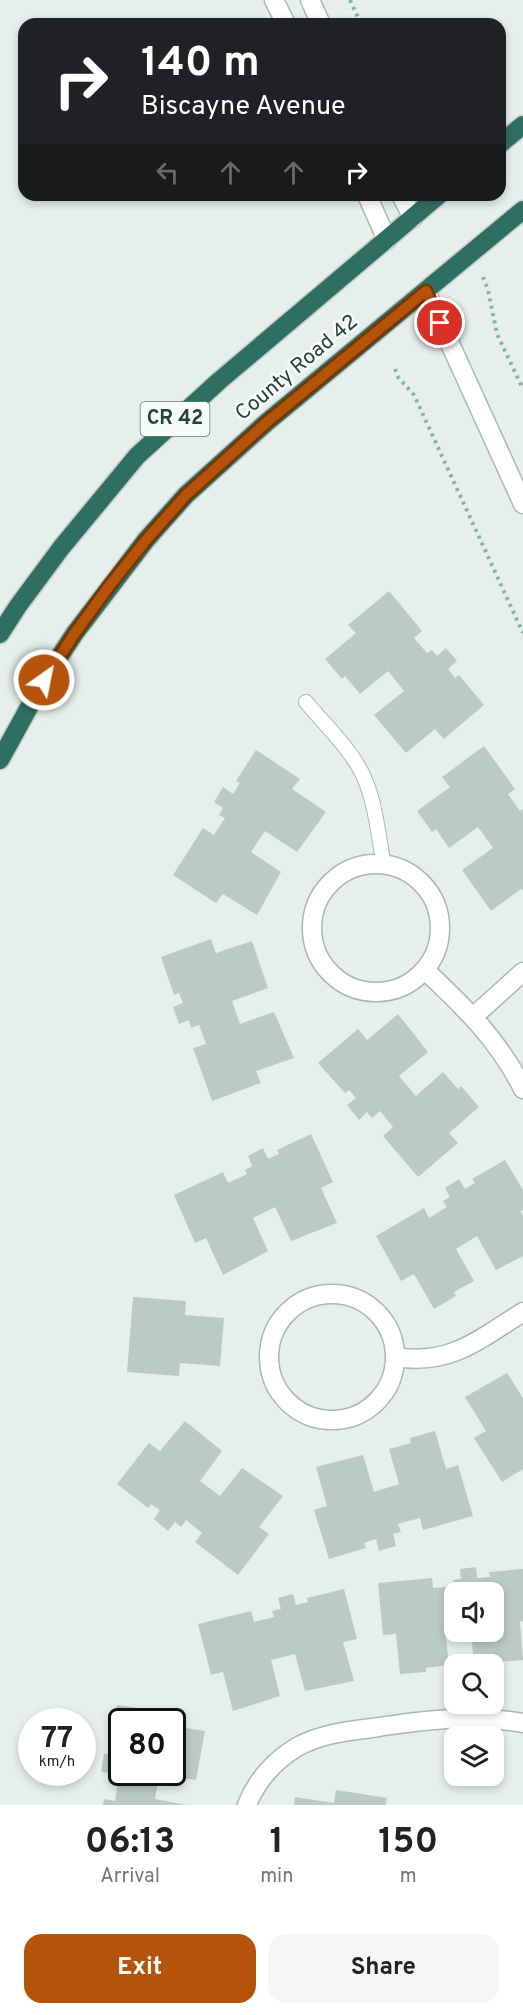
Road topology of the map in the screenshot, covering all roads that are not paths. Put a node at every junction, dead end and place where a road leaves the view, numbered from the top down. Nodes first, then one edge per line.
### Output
1 (274, 0) edge
2 (310, 0) edge
3 (283, 18) edge
4 (318, 18) edge
5 (523, 125) edge
6 (506, 139) edge
7 (369, 201) edge
8 (404, 201) edge
9 (432, 201) edge
10 (523, 210) edge
11 (413, 218) junction
12 (387, 240) junction
13 (426, 291) junction
14 (523, 504) edge
15 (0, 634) edge
16 (306, 702) dead end
17 (0, 760) edge
18 (384, 865) junction
19 (425, 970) junction
20 (523, 972) edge
21 (474, 1016) junction
22 (523, 1089) edge
23 (523, 1312) edge
24 (396, 1357) junction
25 (523, 1723) edge
26 (247, 1805) edge

1 - 3 street
2 - 4 street
5 - 6 highway
7 - 12 street
8 - 11 street
9 - 11 highway, County Road 42 / CR 42
10 - 13 highway, County Road 42 / CR 42
11 - 12 highway, County Road 42 / CR 42
12 - 15 highway, County Road 42 / CR 42
13 - 14 street
13 - 17 highway, County Road 42 / CR 42
16 - 18 lane
18 - 19 street
18 - 19 street
19 - 21 street
20 - 21 street
21 - 22 street
23 - 24 street
24 - 24 street
25 - 26 street

